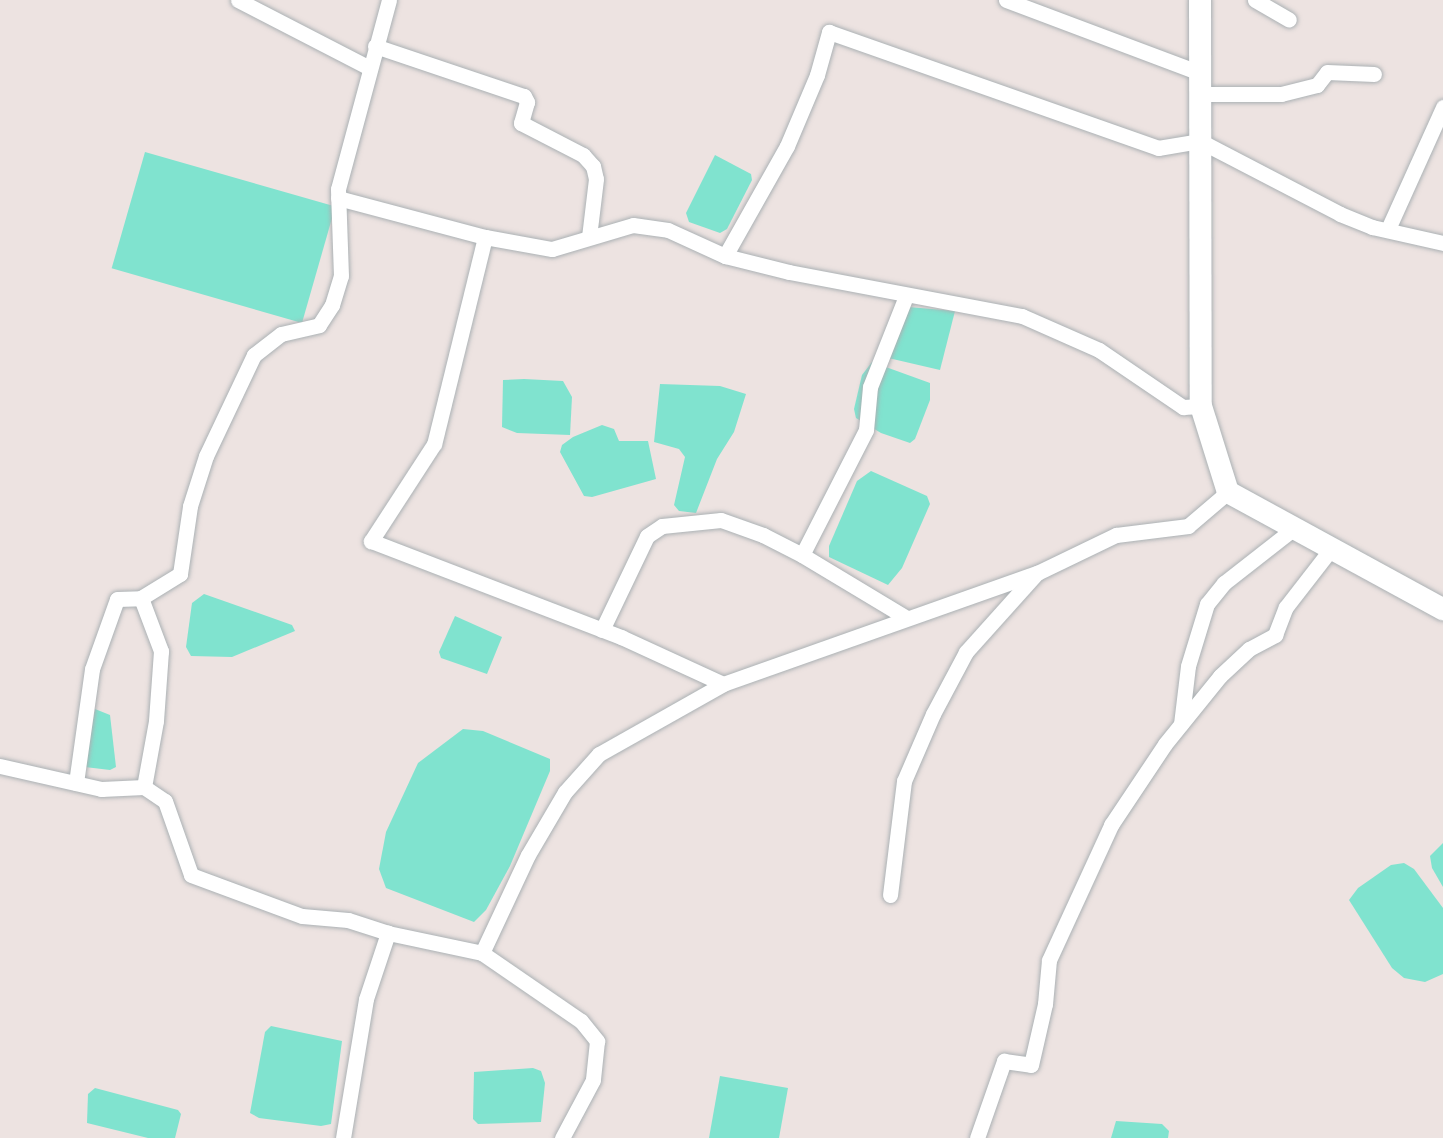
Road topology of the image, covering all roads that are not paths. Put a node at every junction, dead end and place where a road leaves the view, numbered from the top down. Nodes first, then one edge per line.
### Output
1 (238, 0) edge
2 (389, 0) edge
3 (1006, 0) edge
4 (1200, 0) edge
5 (1255, 0) edge
6 (1289, 20) dead end
7 (375, 45) junction
8 (370, 68) junction
9 (1374, 74) dead end
10 (1198, 83) junction
11 (1443, 107) edge
12 (1200, 141) junction
13 (338, 198) junction
14 (1388, 229) junction
15 (485, 237) junction
16 (589, 237) junction
17 (1443, 243) edge
18 (725, 256) junction
19 (906, 296) junction
20 (1201, 406) junction
21 (1228, 492) junction
22 (1293, 530) junction
23 (1331, 549) junction
24 (802, 555) junction
25 (1037, 573) junction
26 (141, 598) junction
27 (1443, 609) edge
28 (907, 618) junction
29 (602, 630) junction
30 (723, 684) junction
31 (1181, 724) junction
32 (0, 766) edge
33 (76, 783) junction
34 (144, 787) junction
35 (890, 895) dead end
36 (388, 933) junction
37 (482, 953) junction
38 (343, 1138) edge
39 (562, 1138) edge
40 (976, 1138) edge

1 - 8 street
2 - 7 street
3 - 10 street
4 - 10 main road
5 - 6 street
7 - 8 street
7 - 16 street
8 - 13 street
9 - 10 street
10 - 12 main road
11 - 14 street
12 - 14 street
12 - 18 street
12 - 20 main road
13 - 15 street
13 - 26 street
14 - 17 street
15 - 16 street
15 - 29 street
16 - 18 street
18 - 19 street
19 - 20 street
19 - 24 street
20 - 21 main road
21 - 22 main road
21 - 25 street
22 - 23 main road
22 - 31 street
23 - 27 main road
23 - 31 street
24 - 28 street
24 - 29 street
25 - 28 street
25 - 35 street
26 - 33 street
26 - 34 street
28 - 30 street
29 - 30 street
30 - 37 street
31 - 40 street
32 - 33 street
33 - 34 street
34 - 36 street
36 - 37 street
36 - 38 street
37 - 39 street

